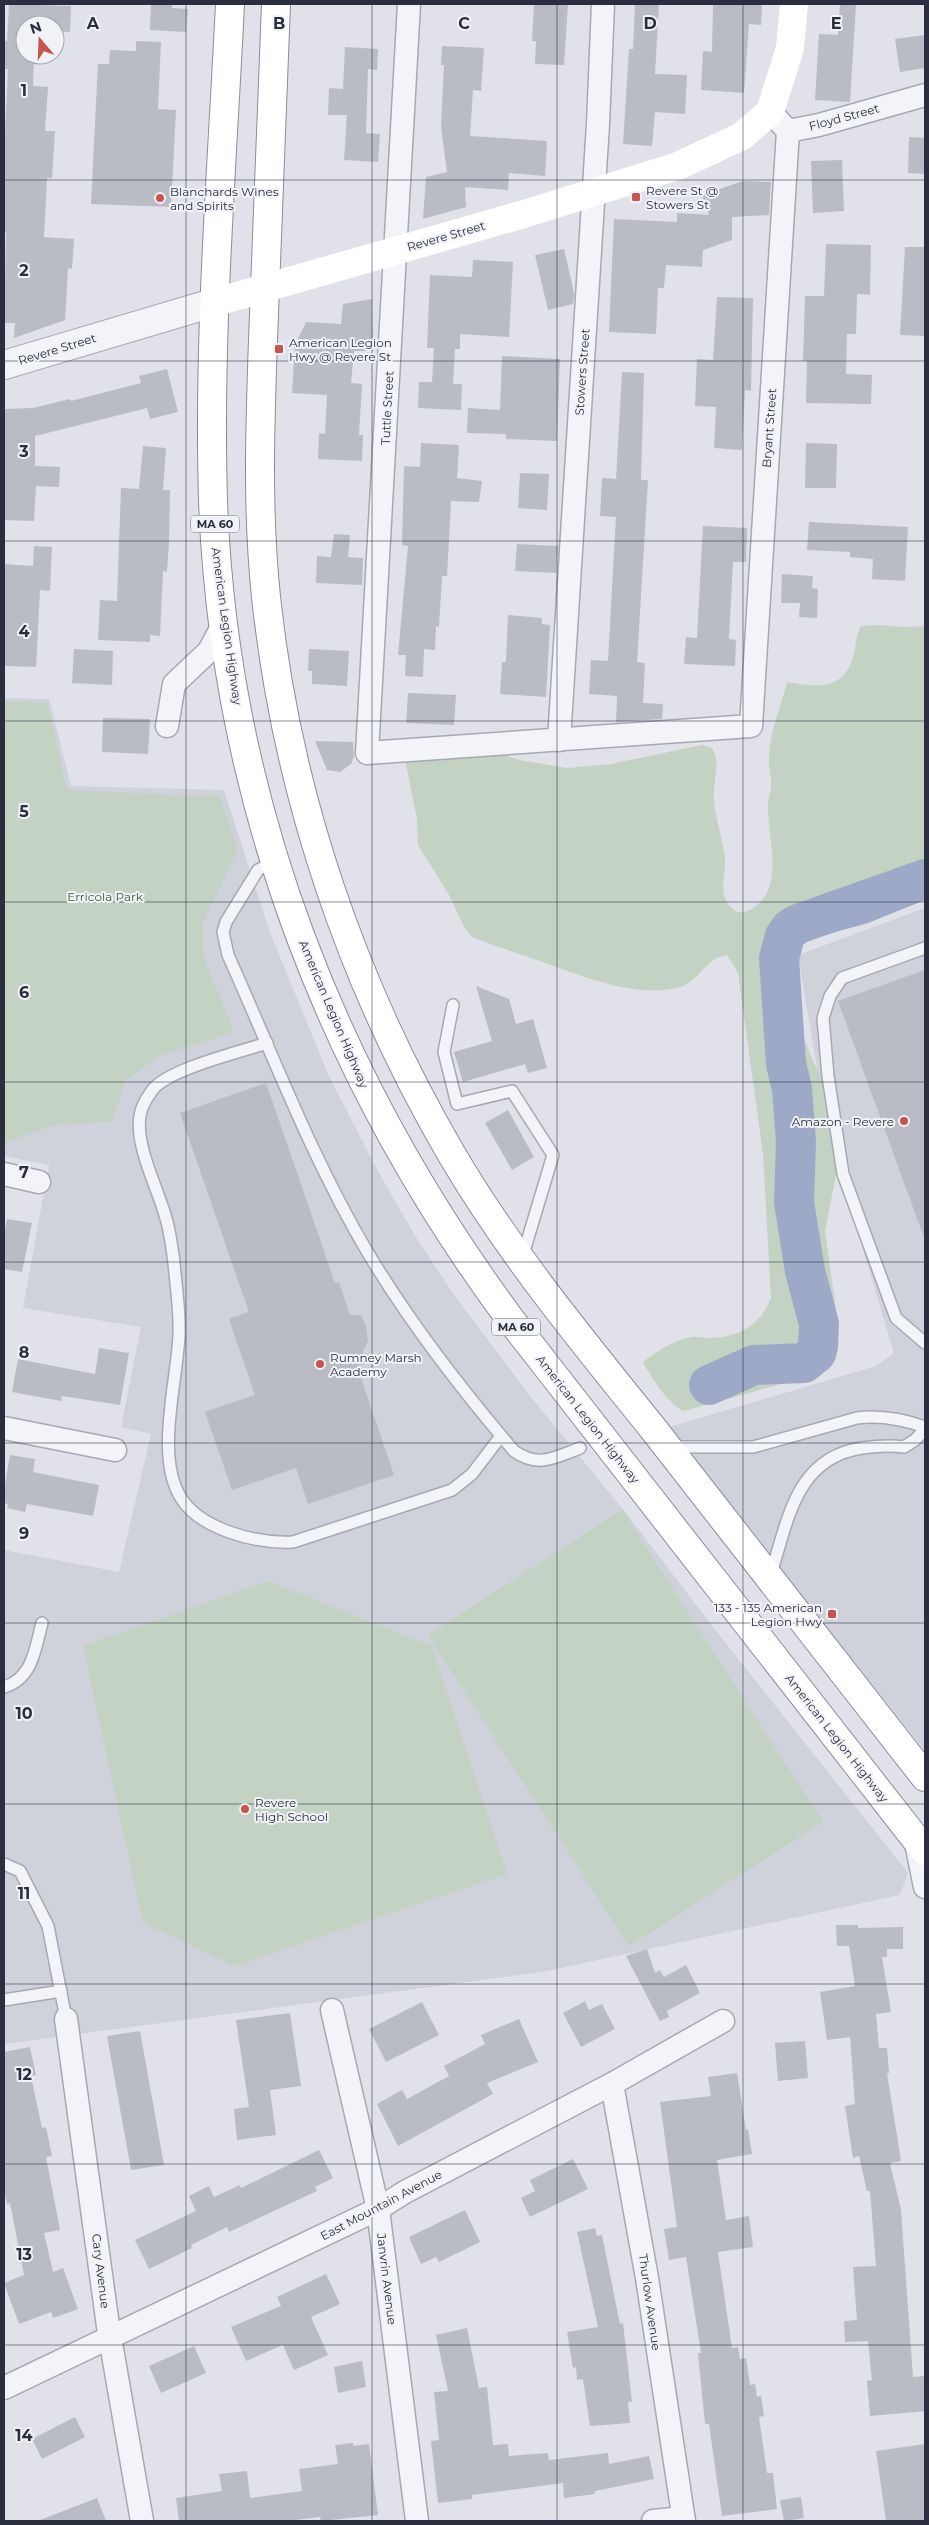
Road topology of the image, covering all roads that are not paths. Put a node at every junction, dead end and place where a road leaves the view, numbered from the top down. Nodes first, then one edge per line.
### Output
1 (230, 4) edge
2 (276, 4) edge
3 (409, 4) edge
4 (603, 4) edge
5 (794, 4) edge
6 (925, 95) edge
7 (779, 121) junction
8 (594, 191) junction
9 (396, 250) junction
10 (264, 288) junction
11 (216, 302) junction
12 (4, 365) edge
13 (224, 623) junction
14 (167, 726) dead end
15 (559, 740) junction
16 (275, 861) junction
17 (925, 948) edge
18 (453, 1005) dead end
19 (267, 1043) junction
20 (4, 1174) edge
21 (39, 1182) dead end
22 (521, 1260) junction
23 (925, 1342) edge
24 (4, 1428) edge
25 (925, 1428) edge
26 (502, 1436) junction
27 (580, 1448) dead end
28 (667, 1448) junction
29 (115, 1450) dead end
30 (769, 1578) junction
31 (42, 1623) dead end
32 (4, 1687) edge
33 (925, 1777) edge
34 (920, 1845) edge
35 (4, 1864) edge
36 (925, 1887) edge
37 (60, 1991) junction
38 (4, 2000) edge
39 (332, 2010) dead end
40 (66, 2019) joint
41 (723, 2021) dead end
42 (612, 2084) junction
43 (378, 2209) junction
44 (110, 2338) junction
45 (4, 2388) edge
46 (684, 2520) edge
47 (142, 2521) edge
48 (417, 2521) edge
49 (654, 2521) edge

1 - 11 main road, American Legion Highway / MA 60
2 - 10 main road
3 - 9 street, Tuttle Street
4 - 8 street, Stowers Street
5 - 7 main road
6 - 7 street, Floyd Street
7 - 8 main road, Revere Street
7 - 15 street, Bryant Street
8 - 9 main road, Revere Street
8 - 15 street, Stowers Street
9 - 10 main road, Revere Street
9 - 15 street, Tuttle Street
10 - 11 main road, Revere Street
10 - 22 main road
11 - 12 street, Revere Street
11 - 13 main road, American Legion Highway / MA 60
13 - 14 street
13 - 16 main road, American Legion Highway / MA 60
16 - 19 lane
16 - 34 main road, American Legion Highway / MA 60
17 - 23 lane
18 - 22 lane
19 - 26 lane
19 - 26 lane
20 - 21 street
22 - 28 main road
24 - 29 street
25 - 28 lane
25 - 30 lane
26 - 27 lane
28 - 30 main road
30 - 33 main road
31 - 32 lane
34 - 36 street
35 - 37 lane
37 - 38 lane
37 - 40 lane
39 - 43 street, Janvrin Avenue
40 - 44 street, Cary Avenue
41 - 42 street, East Mountain Avenue
42 - 43 street, East Mountain Avenue
42 - 46 street, Thurlow Avenue
43 - 44 street, East Mountain Avenue
43 - 48 street, Janvrin Avenue
44 - 45 street, East Mountain Avenue
44 - 47 street, Cary Avenue
46 - 49 street

